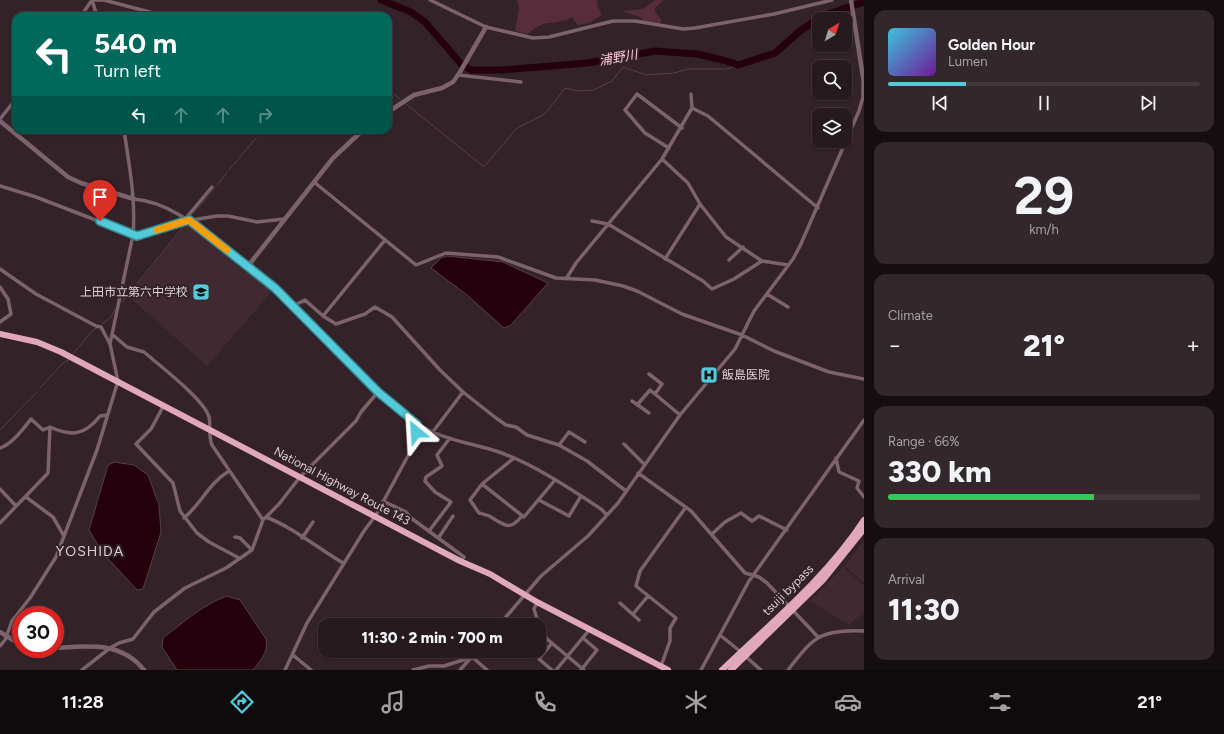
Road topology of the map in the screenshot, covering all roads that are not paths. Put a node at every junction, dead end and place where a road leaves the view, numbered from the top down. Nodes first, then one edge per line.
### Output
1 (92, 0) edge
2 (430, 0) edge
3 (832, 0) edge
4 (851, 0) edge
5 (820, 1) edge
6 (84, 12) edge
7 (96, 12) edge
8 (149, 12) edge
9 (486, 27) junction
10 (459, 74) junction
11 (521, 82) dead end
12 (864, 84) edge
13 (691, 94) dead end
14 (12, 104) edge
15 (692, 108) junction
16 (392, 109) edge
17 (0, 120) edge
18 (852, 126) edge
19 (682, 128) junction
20 (12, 130) edge
21 (17, 134) edge
22 (125, 134) edge
23 (358, 134) edge
24 (669, 148) junction
25 (843, 148) edge
26 (662, 159) junction
27 (314, 182) junction
28 (0, 186) edge
29 (212, 187) dead end
30 (134, 199) junction
31 (700, 204) junction
32 (818, 208) junction
33 (187, 219) junction
34 (285, 219) junction
35 (592, 221) dead end
36 (608, 224) junction
37 (133, 234) junction
38 (385, 240) junction
39 (743, 247) junction
40 (664, 259) junction
41 (729, 260) dead end
42 (762, 262) junction
43 (788, 265) junction
44 (248, 266) junction
45 (0, 269) edge
46 (566, 279) junction
47 (0, 287) edge
48 (767, 294) junction
49 (293, 306) junction
50 (788, 308) dead end
51 (322, 316) junction
52 (0, 322) edge
53 (0, 334) edge
54 (113, 335) junction
55 (742, 335) junction
56 (110, 344) junction
57 (649, 374) dead end
58 (864, 379) edge
59 (118, 381) junction
60 (378, 392) junction
61 (463, 392) junction
62 (655, 394) junction
63 (632, 401) dead end
64 (637, 405) junction
65 (164, 406) junction
66 (649, 413) dead end
67 (107, 415) junction
68 (680, 415) junction
69 (864, 420) edge
70 (417, 424) junction
71 (50, 427) junction
72 (210, 429) junction
73 (432, 433) junction
74 (450, 438) junction
75 (584, 442) dead end
76 (624, 444) dead end
77 (559, 445) junction
78 (0, 448) edge
79 (514, 458) junction
80 (836, 458) junction
81 (645, 465) junction
82 (229, 471) junction
83 (638, 473) junction
84 (300, 477) junction
85 (555, 480) junction
86 (482, 484) junction
87 (0, 490) edge
88 (626, 491) junction
89 (581, 496) junction
90 (26, 497) junction
91 (864, 497) edge
92 (539, 500) junction
93 (383, 501) junction
94 (16, 506) junction
95 (686, 507) junction
96 (376, 515) junction
97 (607, 515) junction
98 (454, 516) dead end
99 (521, 517) junction
100 (184, 518) junction
101 (264, 519) junction
102 (864, 520) edge
103 (313, 522) dead end
104 (0, 523) edge
105 (864, 529) edge
106 (787, 530) junction
107 (429, 531) junction
108 (712, 534) junction
109 (64, 536) junction
110 (439, 537) junction
111 (235, 538) dead end
112 (302, 538) junction
113 (252, 550) junction
114 (239, 558) junction
115 (460, 561) junction
116 (343, 563) junction
117 (753, 575) junction
118 (524, 595) junction
119 (648, 596) junction
120 (537, 602) junction
121 (620, 603) dead end
122 (790, 608) junction
123 (633, 614) junction
124 (505, 618) edge
125 (537, 618) edge
126 (639, 620) dead end
127 (590, 629) junction
128 (0, 632) edge
129 (864, 632) edge
130 (720, 635) junction
131 (6, 636) junction
132 (546, 637) edge
133 (818, 637) junction
134 (583, 638) junction
135 (12, 640) edge
136 (552, 643) junction
137 (0, 646) edge
138 (64, 648) edge
139 (110, 648) junction
140 (293, 654) junction
141 (743, 654) junction
142 (568, 656) junction
143 (469, 658) edge
144 (471, 658) edge
145 (473, 658) edge
146 (661, 666) junction
147 (82, 670) edge
148 (144, 670) edge
149 (285, 670) edge
150 (311, 670) edge
151 (414, 670) edge
152 (460, 670) edge
153 (487, 670) edge
154 (552, 670) edge
155 (556, 670) edge
156 (583, 670) edge
157 (668, 670) edge
158 (701, 670) edge
159 (722, 670) edge
160 (731, 670) edge
161 (761, 670) edge
162 (788, 670) edge

1 - 6 street
1 - 7 street
1 - 8 street
2 - 9 street
3 - 5 street
4 - 12 street
5 - 9 street
9 - 10 street
10 - 11 street
10 - 16 street
12 - 18 street
13 - 15 street
14 - 17 street
15 - 19 street
15 - 32 street
17 - 20 street
19 - 24 street
19 - 24 street
21 - 30 street
22 - 30 street
23 - 27 street
24 - 26 street
25 - 32 street
26 - 31 street
26 - 36 street
27 - 34 street
27 - 38 street
28 - 37 street
29 - 33 street
30 - 33 street
30 - 37 street
31 - 39 street
31 - 40 street
32 - 43 street
33 - 34 street
33 - 37 street
33 - 44 street
34 - 44 street
35 - 36 street
36 - 40 street
36 - 46 street
37 - 54 street
38 - 46 street
38 - 51 street
39 - 41 street
39 - 42 street
40 - 42 street
42 - 43 street
43 - 48 street
44 - 49 street
45 - 56 street
46 - 55 street
47 - 52 street
48 - 50 street
48 - 55 street
49 - 51 street
49 - 60 street
51 - 61 street
53 - 59 highway, National Highway Route 143
54 - 56 street
54 - 72 street
55 - 58 street
55 - 68 street
56 - 59 street
57 - 62 street
59 - 65 highway, National Highway Route 143
59 - 67 street
60 - 70 street
60 - 84 street
61 - 73 street
61 - 77 street
62 - 64 street
62 - 68 street
63 - 64 street
64 - 66 street
65 - 72 highway, National Highway Route 143
65 - 100 street
67 - 71 street
67 - 109 street
68 - 81 street
69 - 80 street
70 - 73 street
70 - 93 street
71 - 78 street
71 - 90 street
72 - 82 street
72 - 84 highway, National Highway Route 143
73 - 74 street
74 - 79 street
74 - 107 street
75 - 77 street
76 - 81 street
77 - 88 street
79 - 85 street
79 - 86 street
80 - 91 street
80 - 106 street
81 - 83 street
82 - 100 street
82 - 101 street
83 - 88 street
83 - 95 street
84 - 96 highway, National Highway Route 143
84 - 101 street
85 - 89 street
85 - 92 street
86 - 99 street
86 - 99 street
87 - 94 street
88 - 97 street
89 - 92 street
89 - 97 street
90 - 94 street
90 - 109 street
92 - 99 street
93 - 96 street
93 - 107 street
94 - 104 street
95 - 108 street
95 - 119 street
96 - 115 highway, National Highway Route 143
96 - 116 street
97 - 118 street
98 - 110 street
100 - 114 street
101 - 112 street
101 - 113 street
102 - 122 highway, tsuiji bypass
103 - 112 street
105 - 122 highway, tsuiji bypass
106 - 108 street
106 - 117 street
107 - 110 street
108 - 117 street
109 - 131 street
110 - 115 street
111 - 113 street
112 - 116 street
113 - 114 street
114 - 139 street
115 - 118 highway, National Highway Route 143
116 - 140 street
117 - 122 street
117 - 130 street
118 - 120 highway, National Highway Route 143
118 - 124 street
119 - 123 street
119 - 146 street
120 - 125 street
120 - 127 highway, National Highway Route 143
121 - 123 street
122 - 133 street
122 - 141 highway, tsuiji bypass
123 - 126 street
127 - 134 street
127 - 146 highway, National Highway Route 143
128 - 131 street
129 - 133 street
130 - 141 street
130 - 158 street
131 - 135 street
131 - 137 street
132 - 136 street
133 - 162 street
134 - 142 street
134 - 156 street
136 - 142 street
136 - 154 street
138 - 139 street
139 - 147 street
139 - 148 street
140 - 149 street
140 - 150 street
141 - 159 highway, tsuiji bypass
141 - 160 highway, tsuiji bypass
141 - 161 street
142 - 155 street
142 - 156 street
143 - 151 street
144 - 152 street
145 - 153 street
146 - 157 highway, National Highway Route 143

